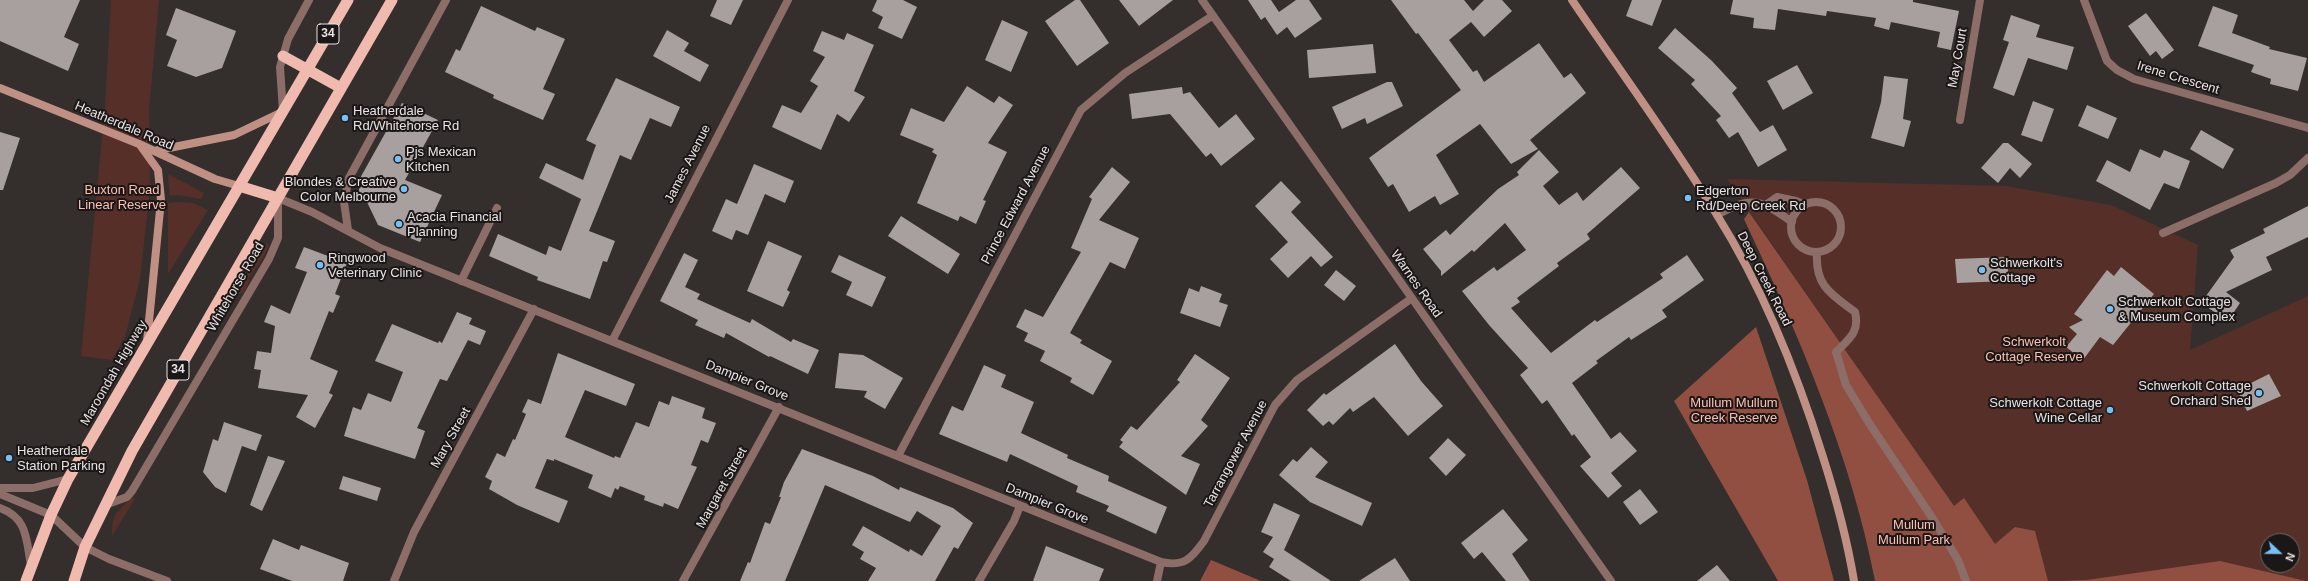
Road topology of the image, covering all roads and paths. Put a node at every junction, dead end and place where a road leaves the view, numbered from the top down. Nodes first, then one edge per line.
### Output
1 (309, 0) edge
2 (348, 0) edge
3 (392, 0) edge
4 (446, 0) edge
5 (788, 0) edge
6 (1202, 0) edge
7 (1572, 0) edge
8 (1980, 0) edge
9 (2084, 0) edge
10 (1212, 16) junction
11 (283, 56) junction
12 (308, 68) junction
13 (0, 88) edge
14 (341, 88) junction
15 (283, 112) junction
16 (1960, 120) dead end
17 (2308, 128) edge
18 (139, 144) junction
19 (154, 151) junction
20 (2308, 158) edge
21 (239, 186) junction
22 (278, 198) junction
23 (1767, 204) junction
24 (1805, 205) junction
25 (497, 208) dead end
26 (1717, 215) junction
27 (1792, 222) junction
28 (348, 230) junction
29 (2163, 233) dead end
30 (1817, 252) junction
31 (461, 281) junction
32 (1412, 298) junction
33 (534, 309) junction
34 (612, 341) junction
35 (146, 346) junction
36 (779, 407) junction
37 (898, 456) junction
38 (68, 479) junction
39 (0, 488) edge
40 (0, 494) edge
41 (105, 505) junction
42 (1020, 506) junction
43 (0, 508) edge
44 (51, 515) junction
45 (1204, 541) joint
46 (85, 547) junction
47 (1161, 562) junction
48 (31, 565) junction
49 (26, 581) edge
50 (74, 581) edge
51 (167, 581) edge
52 (394, 581) edge
53 (684, 581) edge
54 (979, 581) edge
55 (1157, 581) edge
56 (1611, 581) edge
57 (1854, 581) edge
58 (1966, 581) edge

1 - 11 street
2 - 12 highway, 34
3 - 14 highway, Whitehorse Road / 34
4 - 28 street
5 - 34 street, James Avenue
6 - 10 street, Warnes Road
7 - 26 main road, Deep Creek Road
8 - 16 street, May Court
9 - 17 street, Irene Crescent
10 - 32 street, Warnes Road
10 - 37 street, Prince Edward Avenue
11 - 12 highway
11 - 15 street
12 - 14 highway
12 - 15 highway, 34
13 - 18 main road, Heatherdale Road
14 - 22 highway, Whitehorse Road / 34
15 - 19 main road
15 - 21 highway, 34
18 - 19 main road, Heatherdale Road
18 - 35 main road
19 - 21 main road, Heatherdale Road
20 - 29 street
21 - 22 highway
21 - 35 highway, Maroondah Highway / 34
22 - 28 street, Dampier Grove
22 - 41 highway, 34
22 - 41 street, Whitehorse Road
23 - 24 street
23 - 26 street
23 - 27 street
24 - 27 street
24 - 30 street
25 - 31 street
26 - 57 main road, Deep Creek Road
27 - 30 street
28 - 31 street, Dampier Grove
30 - 58 street
31 - 33 street, Dampier Grove
32 - 45 street, Tarrangower Avenue
32 - 56 street, Warnes Road
33 - 34 street, Dampier Grove
33 - 52 street, Mary Street
34 - 36 street, Dampier Grove
35 - 38 highway, Maroondah Highway / 34
36 - 37 street, Dampier Grove
36 - 53 street, Margaret Street
37 - 42 street, Dampier Grove
38 - 39 street
38 - 44 highway, Maroondah Highway / 34
40 - 44 street
41 - 46 highway, 34
42 - 47 street, Dampier Grove
42 - 54 street
43 - 48 street
44 - 46 street
44 - 48 highway, Maroondah Highway / 34
45 - 47 street, Dampier Grove
46 - 50 highway, 34
46 - 51 street
47 - 55 street
48 - 49 highway, Maroondah Highway / 34

